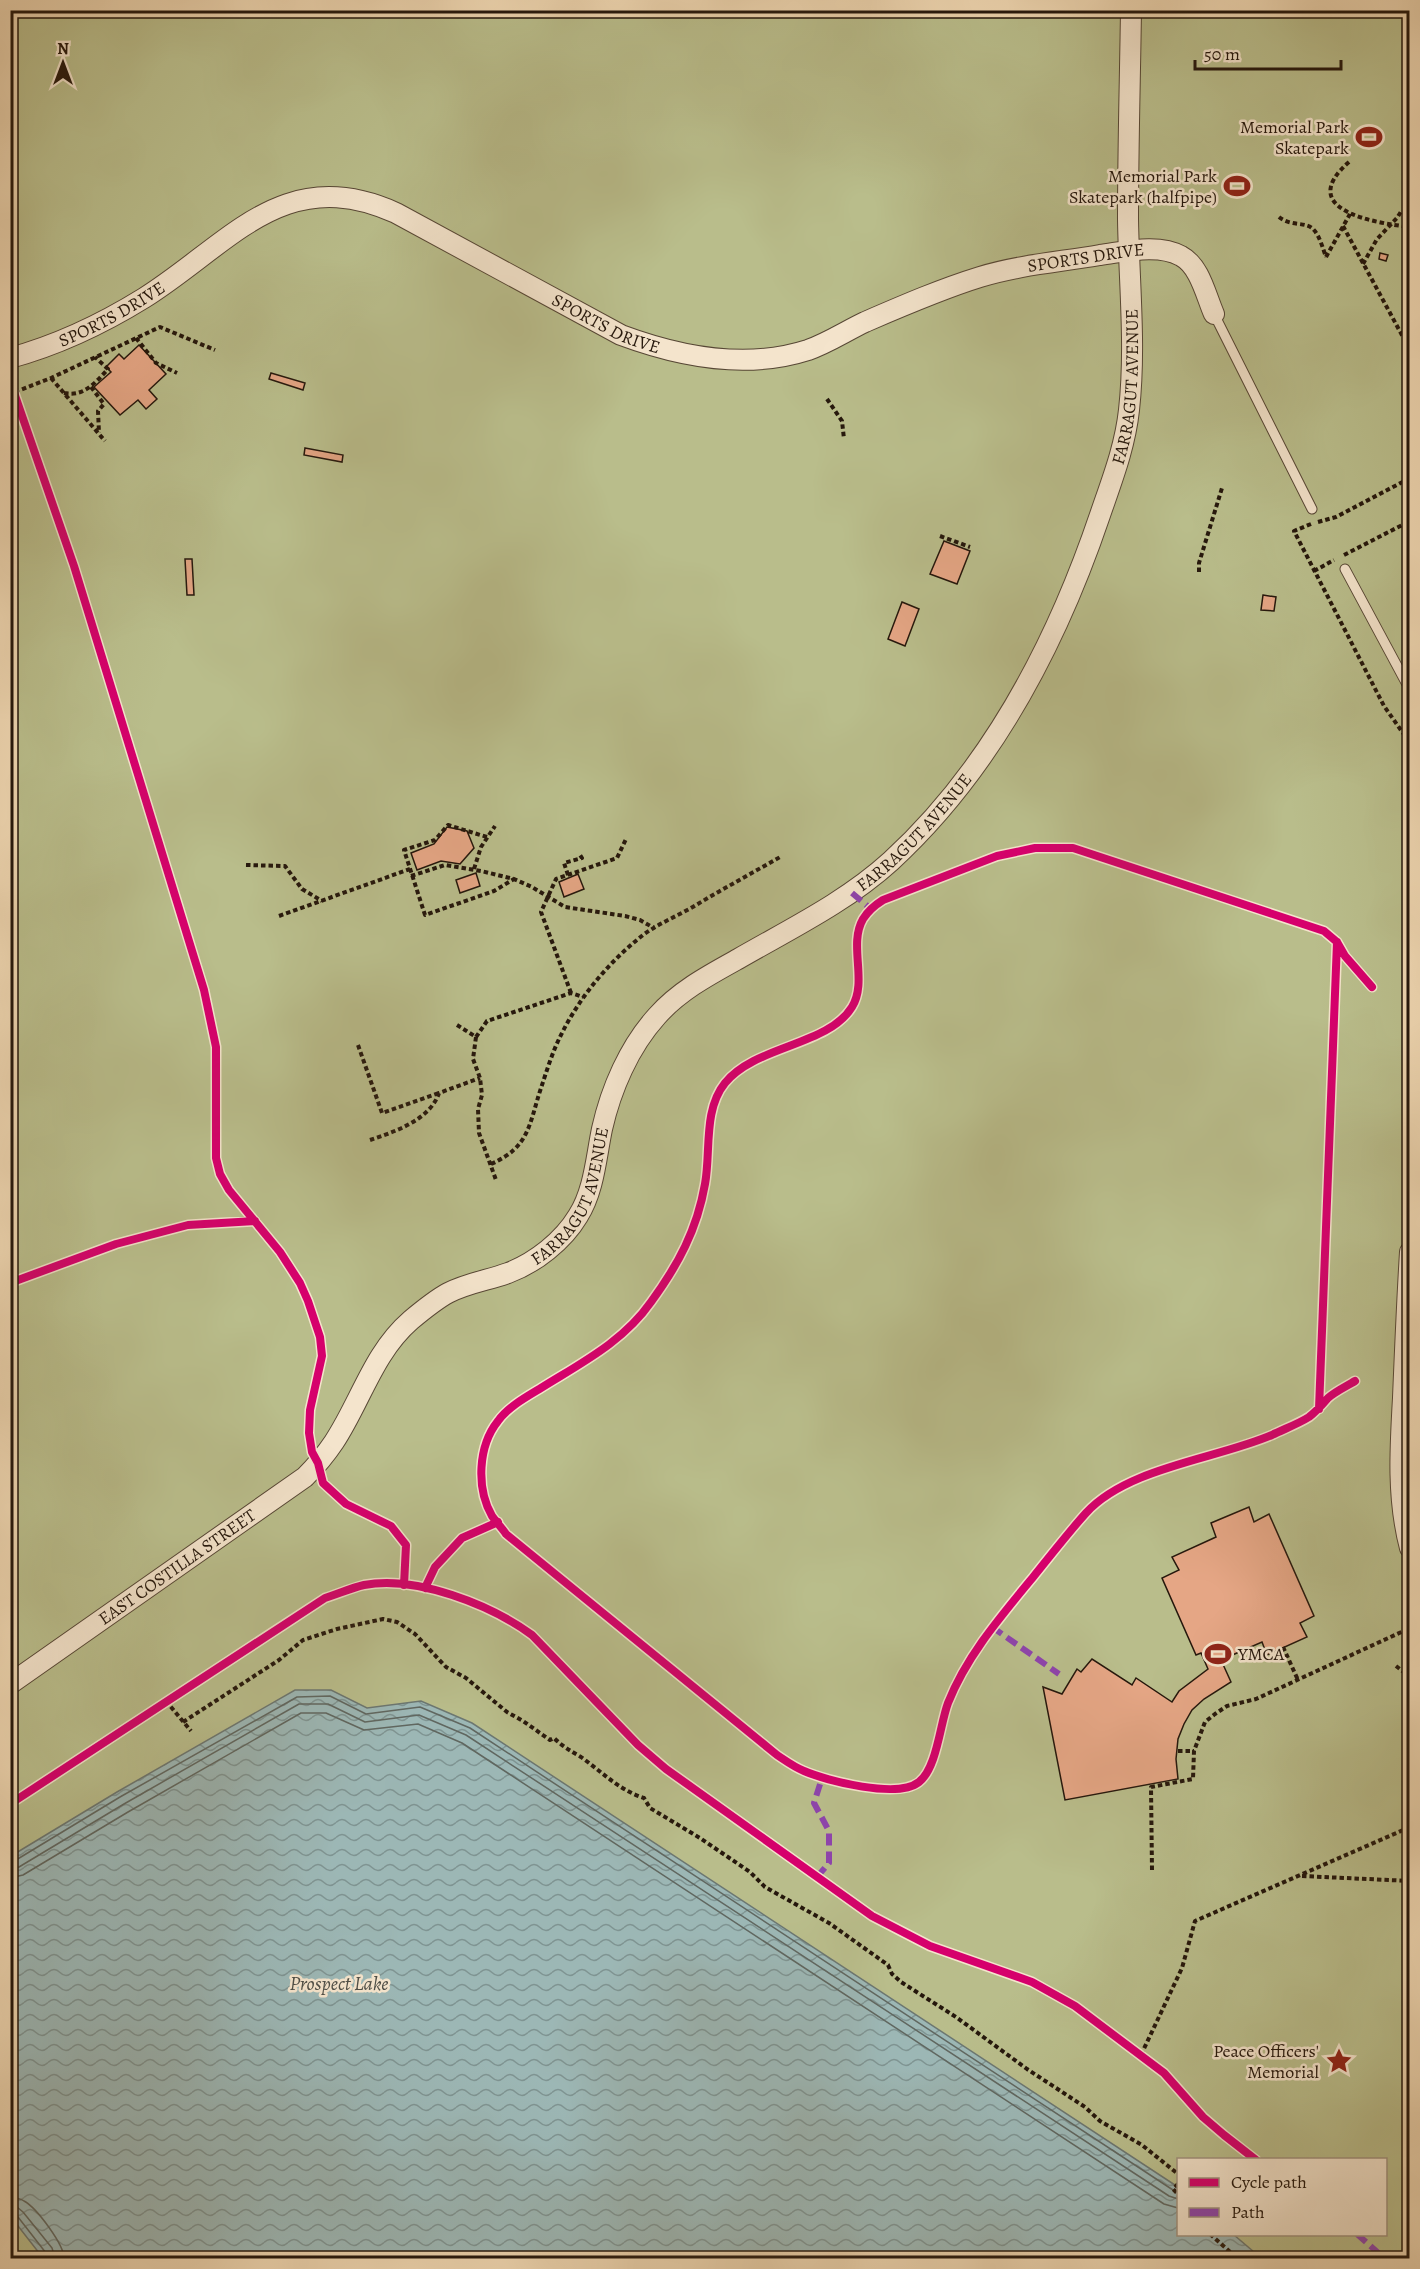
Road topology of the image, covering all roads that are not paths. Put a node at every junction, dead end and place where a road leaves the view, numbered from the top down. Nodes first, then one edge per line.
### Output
1 (1131, 10) edge
2 (1130, 251) junction
3 (1214, 314) joint
4 (10, 358) edge
5 (1312, 509) dead end
6 (1345, 569) dead end
7 (1410, 690) edge
8 (1410, 1252) edge
9 (336, 1440) joint
10 (1410, 1548) edge
11 (10, 1684) edge

1 - 2 street, FARRAGUT AVENUE
2 - 3 street, SPORTS DRIVE
2 - 4 street, SPORTS DRIVE
2 - 9 street, FARRAGUT AVENUE
3 - 5 lane
6 - 7 lane
8 - 10 street
9 - 11 street, EAST COSTILLA STREET

